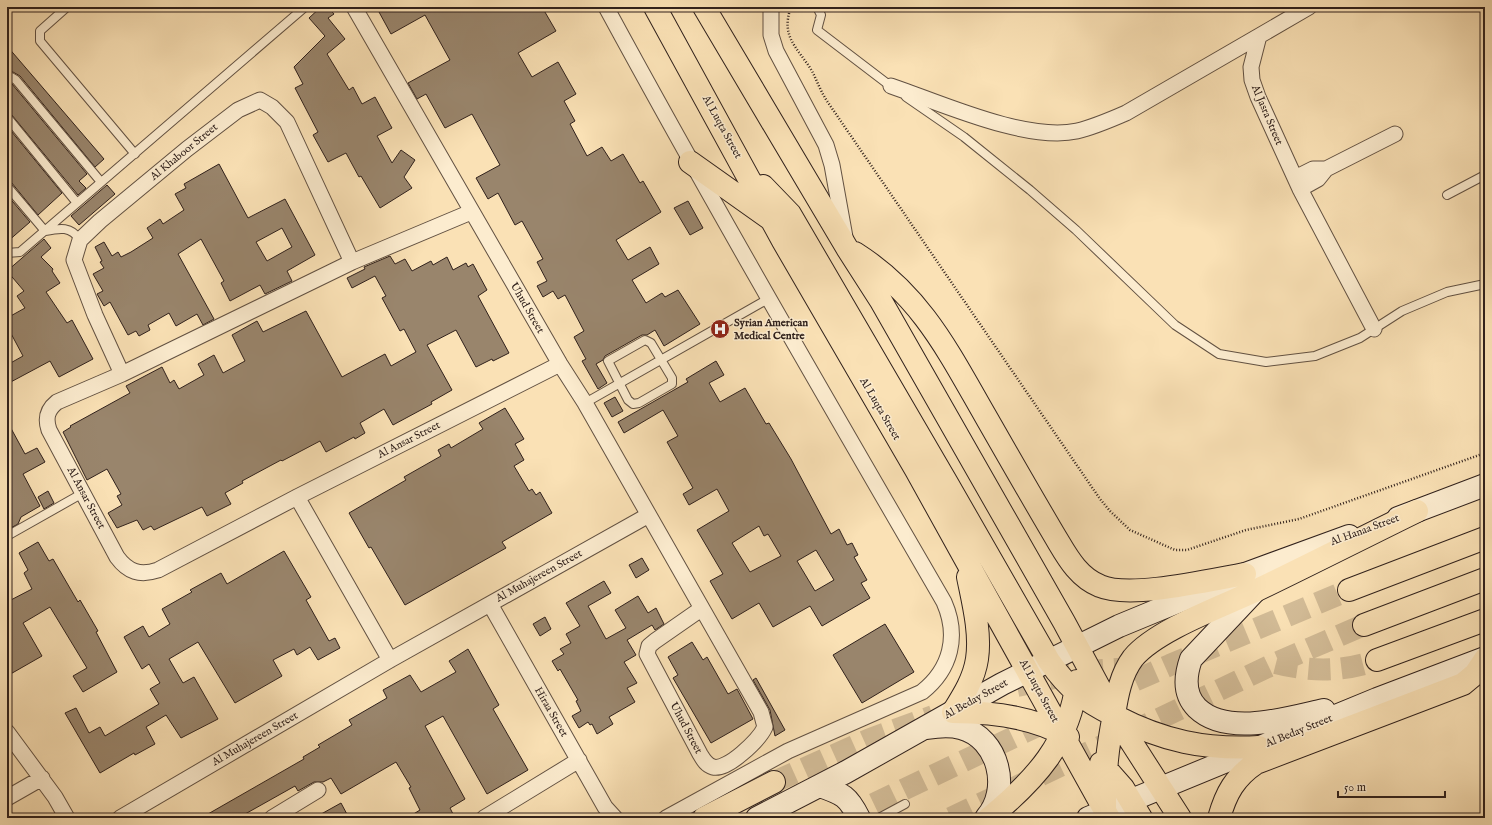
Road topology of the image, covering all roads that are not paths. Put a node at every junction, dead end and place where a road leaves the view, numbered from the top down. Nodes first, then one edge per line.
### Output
1 (67, 7) edge
2 (305, 7) edge
3 (355, 7) edge
4 (606, 7) edge
5 (655, 7) edge
6 (704, 7) edge
7 (770, 7) edge
8 (780, 7) edge
9 (818, 7) edge
10 (1309, 7) edge
11 (771, 26) junction
12 (1259, 36) junction
13 (7, 78) edge
14 (891, 86) junction
15 (7, 117) edge
16 (1395, 134) dead end
17 (135, 154) junction
18 (690, 162) junction
19 (744, 168) junction
20 (1485, 175) edge
21 (101, 182) junction
22 (1297, 184) junction
23 (7, 186) edge
24 (1447, 195) dead end
25 (77, 203) junction
26 (471, 212) junction
27 (773, 221) junction
28 (45, 231) junction
29 (80, 240) junction
30 (847, 248) junction
31 (7, 253) edge
32 (352, 262) junction
33 (1485, 284) edge
34 (768, 299) junction
35 (1374, 329) junction
36 (661, 360) junction
37 (560, 364) junction
38 (122, 374) junction
39 (619, 384) junction
40 (585, 403) junction
41 (1485, 485) edge
42 (83, 493) junction
43 (297, 497) junction
44 (647, 516) junction
45 (7, 536) edge
46 (1485, 538) edge
47 (963, 556) junction
48 (1485, 580) edge
49 (1251, 582) junction
50 (1349, 590) tunnel mouth
51 (490, 604) junction
52 (701, 609) junction
53 (1485, 620) edge
54 (1364, 625) tunnel mouth
55 (1077, 646) junction
56 (1485, 659) edge
57 (390, 660) junction
58 (1377, 660) tunnel mouth
59 (1048, 661) junction
60 (1028, 671) junction
61 (1076, 693) junction
62 (1377, 699) junction
63 (953, 712) junction
64 (1114, 715) junction
65 (922, 729) junction
66 (7, 732) edge
67 (1063, 734) junction
68 (1259, 747) junction
69 (579, 760) junction
70 (1105, 766) junction
71 (42, 778) junction
72 (774, 782) tunnel mouth
73 (820, 786) junction
74 (1160, 788) junction
75 (318, 790) dead end
76 (7, 798) edge
77 (905, 804) dead end
78 (1136, 809) edge
79 (610, 812) edge
80 (1101, 816) edge
81 (68, 818) edge
82 (120, 818) edge
83 (272, 818) edge
84 (484, 818) edge
85 (666, 818) edge
86 (704, 818) edge
87 (757, 818) edge
88 (860, 818) edge
89 (879, 818) edge
90 (987, 818) edge
91 (1180, 818) edge
92 (1219, 818) edge

1 - 17 lane
2 - 17 lane
3 - 26 street, Uhud Street
4 - 18 street
5 - 19 main road, Al Luqta Street
6 - 30 main road
7 - 11 street
8 - 11 street
9 - 14 lane
10 - 12 street
11 - 30 street
12 - 14 street
12 - 22 street, Al Jasra Street
13 - 21 lane
14 - 35 lane
15 - 25 lane
16 - 22 street
17 - 21 lane
18 - 27 main road
18 - 34 street
19 - 27 main road, Al Luqta Street
19 - 59 main road
20 - 24 lane
21 - 25 lane
22 - 35 street, Al Jasra Street
23 - 28 lane
25 - 28 lane
26 - 32 street, Al Ansar Street
26 - 37 street, Uhud Street
27 - 47 main road, Al Luqta Street
28 - 29 lane
28 - 31 lane
29 - 32 street, Al Khaboor Street
29 - 38 street, Al Khaboor Street
30 - 49 main road
30 - 55 main road
32 - 38 street, Al Ansar Street
33 - 35 lane
34 - 36 lane
34 - 85 street
36 - 39 lane
36 - 39 lane
36 - 39 lane
37 - 40 street, Uhud Street
37 - 43 street, Al Ansar Street
38 - 42 street, Al Ansar Street
39 - 40 lane
40 - 44 street, Uhud Street
41 - 49 main road, Al Hanaa Street
42 - 43 street, Al Ansar Street
42 - 45 lane
43 - 57 street
44 - 51 street, Al Muhajereen Street
44 - 52 street, Uhud Street
46 - 50 main road
47 - 60 main road, Al Luqta Street
47 - 63 main road
48 - 54 main road
49 - 55 main road, Al Beday Street
49 - 62 main road
49 - 64 main road
51 - 57 street, Al Muhajereen Street
51 - 69 street, Hiraa Street
52 - 52 street, Uhud Street
53 - 58 main road
55 - 59 main road, Al Beday Street
55 - 61 main road
55 - 64 main road
56 - 62 main road
56 - 92 main road
57 - 82 street, Al Muhajereen Street
59 - 60 main road, Al Beday Street
59 - 61 main road
60 - 63 main road, Al Beday Street
60 - 67 main road, Al Luqta Street
61 - 64 main road
61 - 67 main road
62 - 68 main road, Al Beday Street
63 - 65 main road, Al Beday Street
63 - 67 main road
64 - 68 main road
64 - 70 main road
64 - 74 main road
65 - 73 main road, Al Beday Street
65 - 90 main road
66 - 71 street
67 - 70 main road
67 - 80 main road, Al Luqta Street
67 - 90 main road
68 - 74 main road, Al Beday Street
69 - 79 street, Hiraa Street
69 - 84 street
70 - 78 main road
70 - 80 main road
71 - 76 street
71 - 81 street
72 - 86 main road
73 - 87 main road, Al Beday Street
73 - 88 main road
74 - 78 main road, Al Beday Street
74 - 91 main road
75 - 83 street
77 - 89 lane
78 - 80 main road, Al Beday Street

